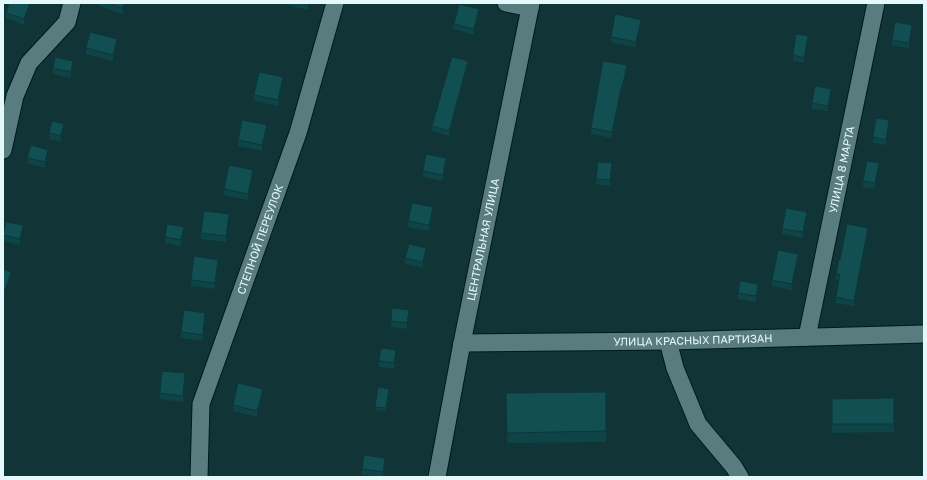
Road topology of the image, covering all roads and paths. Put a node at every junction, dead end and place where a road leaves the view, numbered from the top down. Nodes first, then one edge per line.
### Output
1 (72, 3) edge
2 (335, 3) edge
3 (506, 3) edge
4 (876, 3) edge
5 (530, 6) edge
6 (3, 150) edge
7 (924, 334) edge
8 (807, 337) junction
9 (668, 342) junction
10 (462, 343) junction
11 (199, 477) edge
12 (436, 477) edge
13 (740, 477) edge

1 - 6 street
2 - 11 street, СТЕПНОЙ ПЕРЕУЛОК
3 - 5 street
4 - 8 street, УЛИЦА 8 МАРТА
5 - 10 street, ЦЕНТРАЛЬНАЯ УЛИЦА
7 - 8 street, УЛИЦА КРАСНЫХ ПАРТИЗАН
8 - 9 street, УЛИЦА КРАСНЫХ ПАРТИЗАН
9 - 10 street, УЛИЦА КРАСНЫХ ПАРТИЗАН
9 - 13 street
10 - 12 street, ЦЕНТРАЛЬНАЯ УЛИЦА

